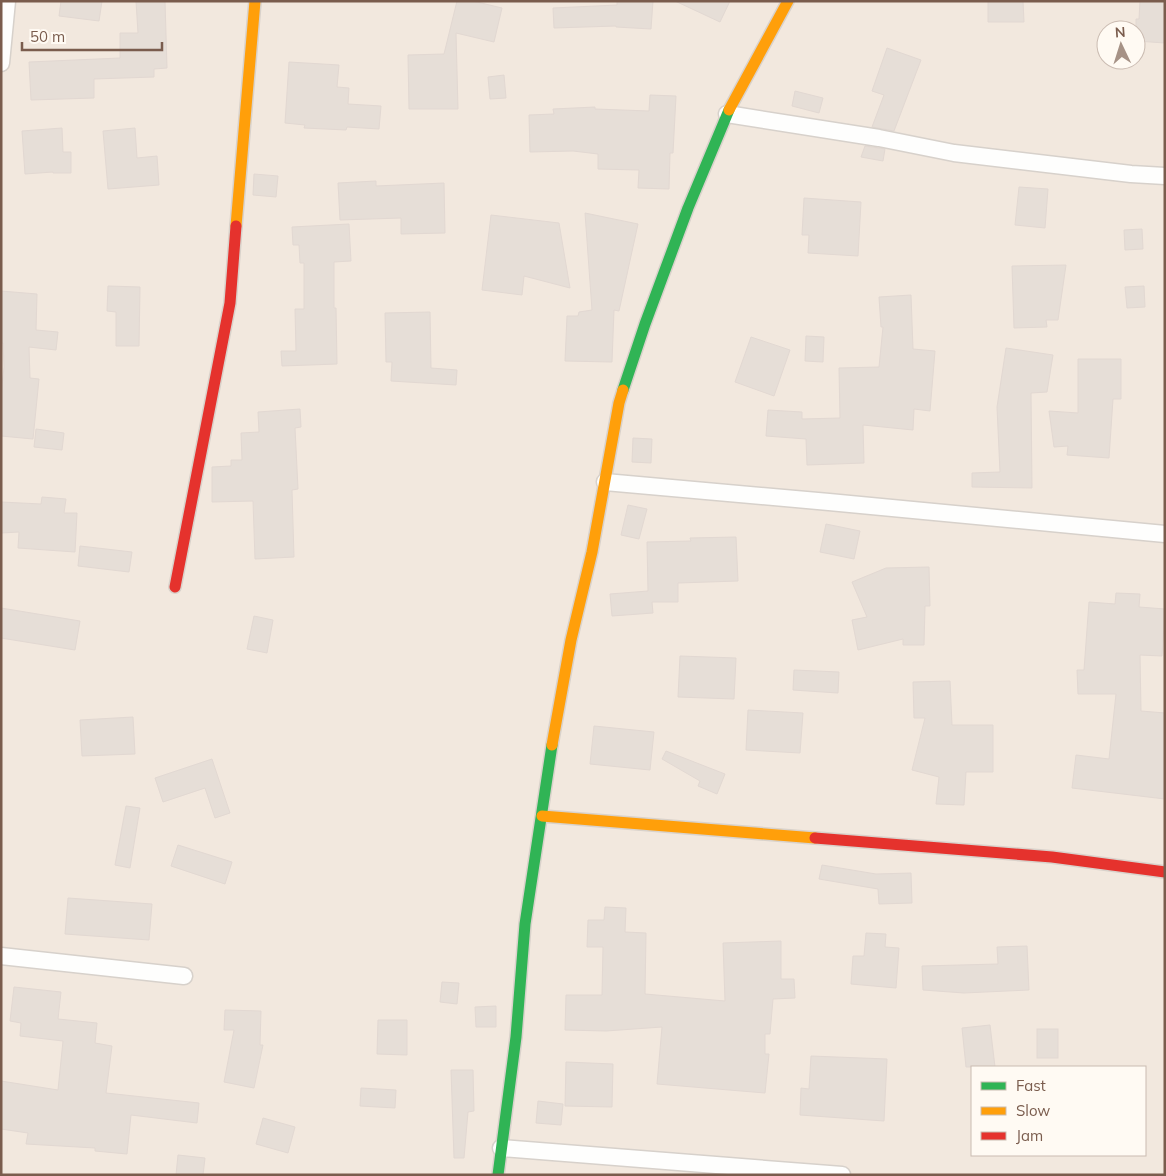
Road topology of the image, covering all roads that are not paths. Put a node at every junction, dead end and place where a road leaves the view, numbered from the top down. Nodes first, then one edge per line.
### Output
1 (7, 1) edge
2 (255, 1) edge
3 (788, 1) edge
4 (3, 42) edge
5 (1, 63) edge
6 (727, 114) junction
7 (1165, 176) edge
8 (605, 482) junction
9 (1165, 534) edge
10 (175, 587) dead end
11 (542, 816) junction
12 (1165, 872) edge
13 (1, 956) edge
14 (184, 976) dead end
15 (501, 1148) junction
16 (498, 1175) edge
17 (842, 1175) edge

1 - 4 street
2 - 10 street
3 - 6 street
4 - 5 street
6 - 7 street
6 - 8 street
8 - 9 street
8 - 11 street
11 - 12 street
11 - 15 street
13 - 14 street
15 - 16 street
15 - 17 street

